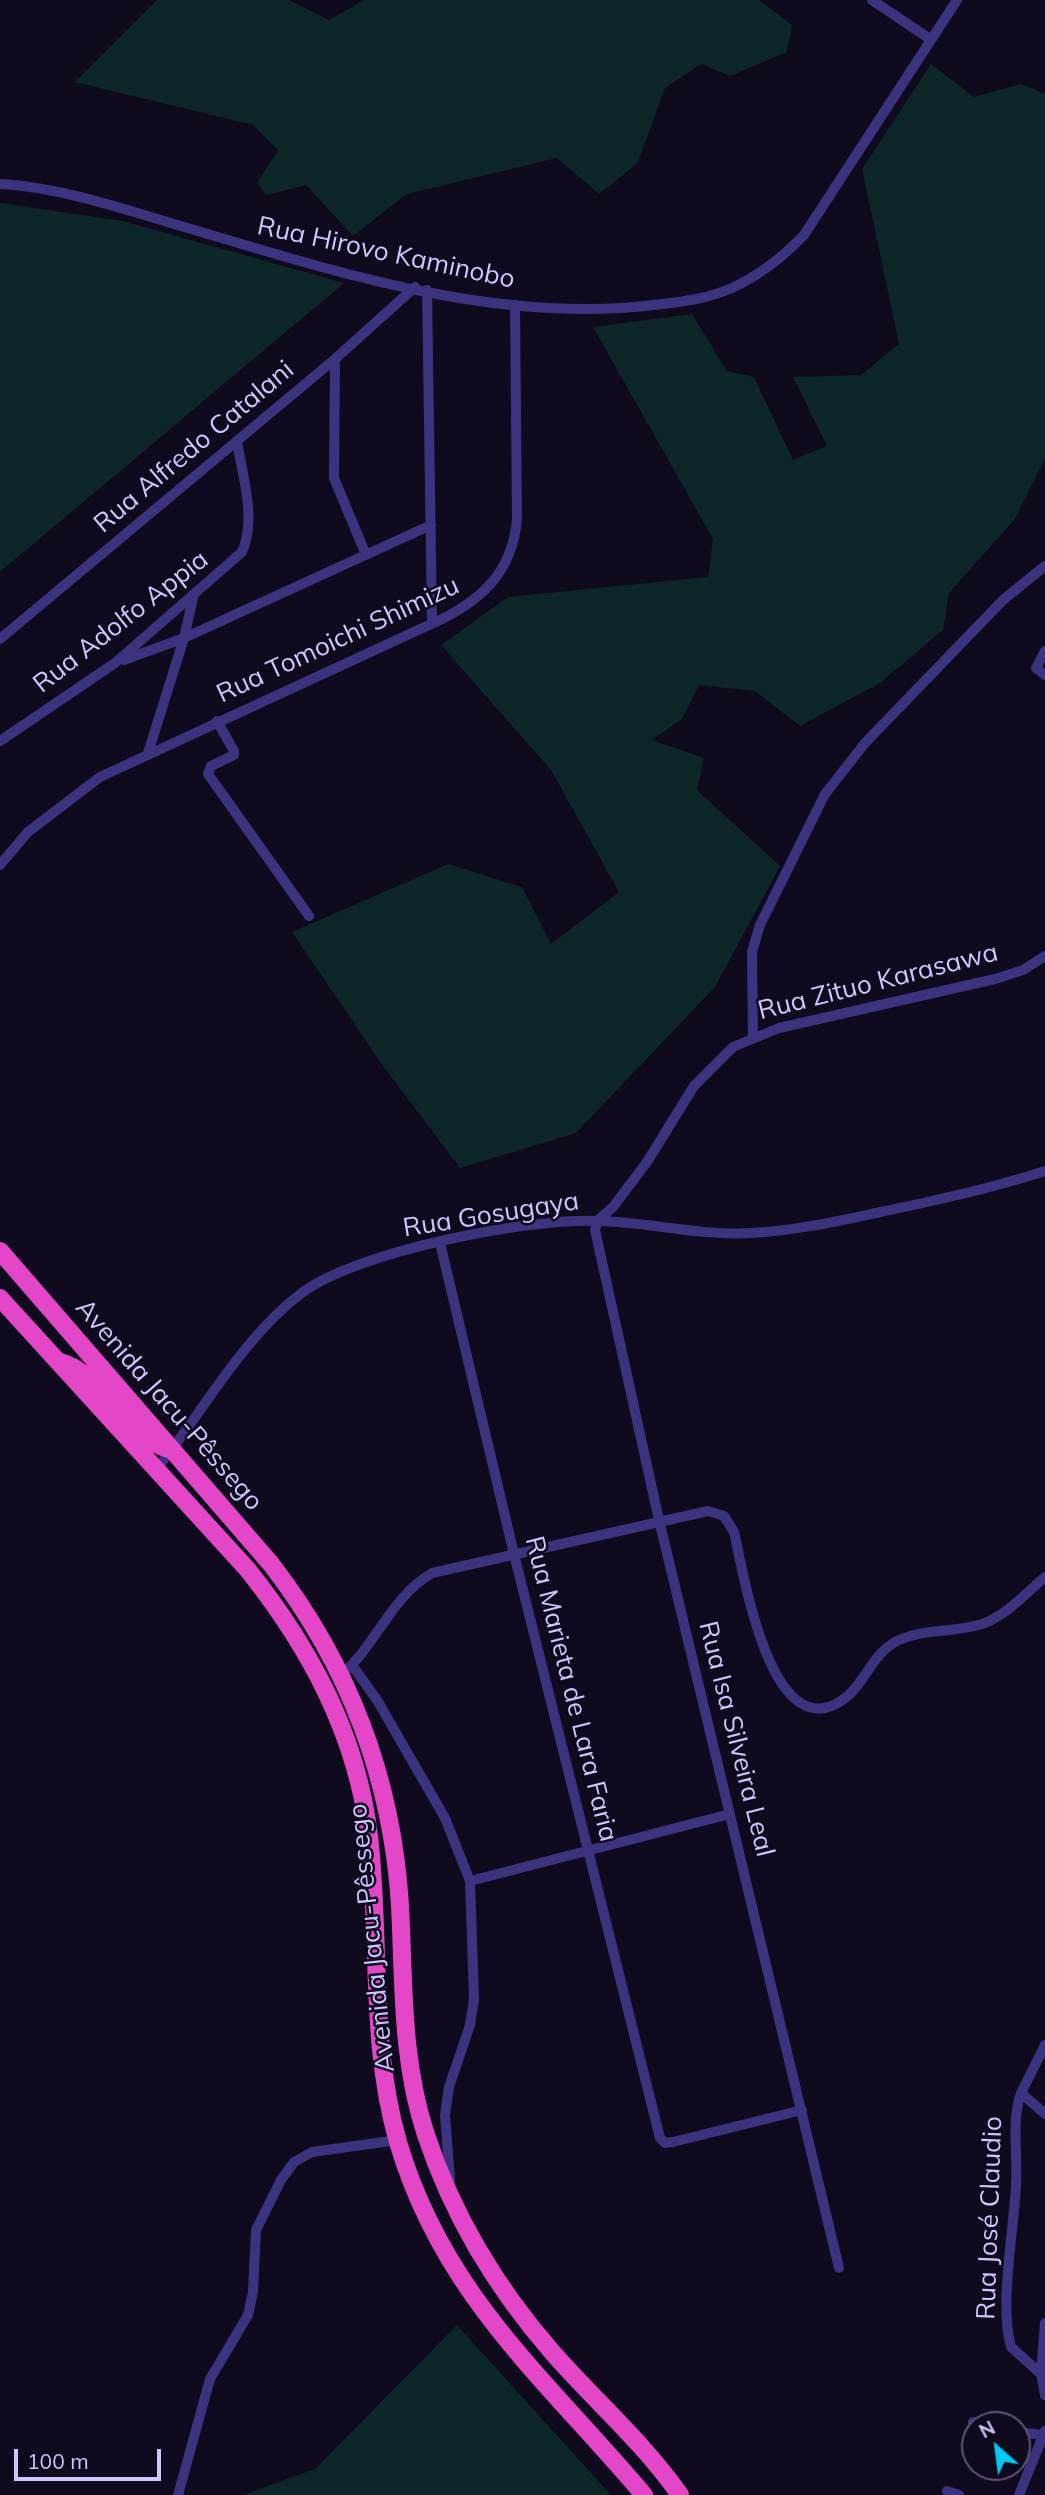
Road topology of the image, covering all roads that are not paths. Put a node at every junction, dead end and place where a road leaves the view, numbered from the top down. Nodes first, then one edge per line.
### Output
1 (873, 0) edge
2 (957, 0) edge
3 (930, 39) junction
4 (0, 184) edge
5 (415, 287) junction
6 (427, 290) junction
7 (515, 306) junction
8 (335, 359) junction
9 (237, 440) junction
10 (430, 525) junction
11 (366, 555) junction
12 (1045, 566) edge
13 (193, 598) junction
14 (432, 624) junction
15 (184, 638) junction
16 (0, 639) edge
17 (1045, 652) edge
18 (115, 663) junction
19 (1045, 675) edge
20 (218, 721) junction
21 (0, 741) edge
22 (148, 753) junction
23 (0, 865) edge
24 (309, 916) dead end
25 (1045, 956) edge
26 (753, 1036) junction
27 (1045, 1171) edge
28 (597, 1221) junction
29 (440, 1243) junction
30 (0, 1251) edge
31 (0, 1298) edge
32 (55, 1360) junction
33 (172, 1450) junction
34 (155, 1471) junction
35 (174, 1491) junction
36 (659, 1520) junction
37 (252, 1542) junction
38 (514, 1554) junction
39 (1045, 1577) edge
40 (347, 1670) junction
41 (730, 1814) junction
42 (587, 1850) junction
43 (470, 1881) junction
44 (1045, 2045) edge
45 (1021, 2093) junction
46 (802, 2110) junction
47 (1045, 2114) edge
48 (398, 2140) junction
49 (455, 2207) junction
50 (839, 2267) dead end
51 (1045, 2323) edge
52 (1044, 2349) edge
53 (1041, 2374) junction
54 (1045, 2395) edge
55 (1044, 2437) edge
56 (178, 2495) edge
57 (644, 2495) edge
58 (680, 2495) edge
59 (1019, 2495) edge

1 - 3 street
2 - 3 street, Rua Hirovo Kaminobo
3 - 7 street, Rua Hirovo Kaminobo
4 - 5 street, Rua Hirovo Kaminobo
5 - 6 street, Rua Hirovo Kaminobo
5 - 8 street, Rua Alfredo Catalani
6 - 7 street, Rua Hirovo Kaminobo
6 - 10 street
7 - 14 street, Rua Tomoichi Shimizu
8 - 9 street, Rua Alfredo Catalani
8 - 11 street
9 - 13 street, Rua Adolfo Appia
9 - 16 street, Rua Alfredo Catalani
10 - 11 street
10 - 14 street
11 - 15 street
12 - 26 street
13 - 15 street
13 - 18 street, Rua Adolfo Appia
14 - 20 street, Rua Tomoichi Shimizu
15 - 18 street
15 - 22 street
17 - 19 street
18 - 21 street, Rua Adolfo Appia
20 - 22 street, Rua Tomoichi Shimizu
20 - 24 street
22 - 23 street, Rua Tomoichi Shimizu
25 - 26 street, Rua Zituo Karasawa
26 - 28 street, Rua Zituo Karasawa
27 - 28 street, Rua Gosugaya
28 - 29 street, Rua Gosugaya
28 - 36 street, Rua Isa Silveira Leal
29 - 33 street, Rua Gosugaya
29 - 38 street, Rua Marieta de Lara Faria
30 - 33 highway, Avenida Jacu-Pêssego
31 - 32 highway, Avenida Jacu-Pêssego
32 - 33 highway
32 - 34 highway, Avenida Jacu-Pêssego
33 - 34 street, Rua Gosugaya
33 - 37 highway, Avenida Jacu-Pêssego
34 - 35 highway, Avenida Jacu-Pêssego
35 - 37 highway
35 - 48 highway, Avenida Jacu-Pêssego
36 - 38 street
36 - 39 street
36 - 41 street, Rua Isa Silveira Leal
37 - 40 highway, Avenida Jacu-Pêssego
38 - 40 street
38 - 42 street, Rua Marieta de Lara Faria
40 - 43 street
40 - 49 highway, Avenida Jacu-Pêssego
41 - 42 street
41 - 46 street, Rua Isa Silveira Leal
42 - 43 street
42 - 46 street, Rua Marieta de Lara Faria
43 - 49 street
44 - 45 street, Rua José Claudio
45 - 47 street, Rua José Claudio
45 - 53 street, Rua José Claudio
46 - 50 street, Rua Isa Silveira Leal
48 - 56 street
48 - 57 highway, Avenida Jacu-Pêssego
49 - 58 highway, Avenida Jacu-Pêssego
51 - 52 street
52 - 53 street
53 - 54 street
55 - 59 street

